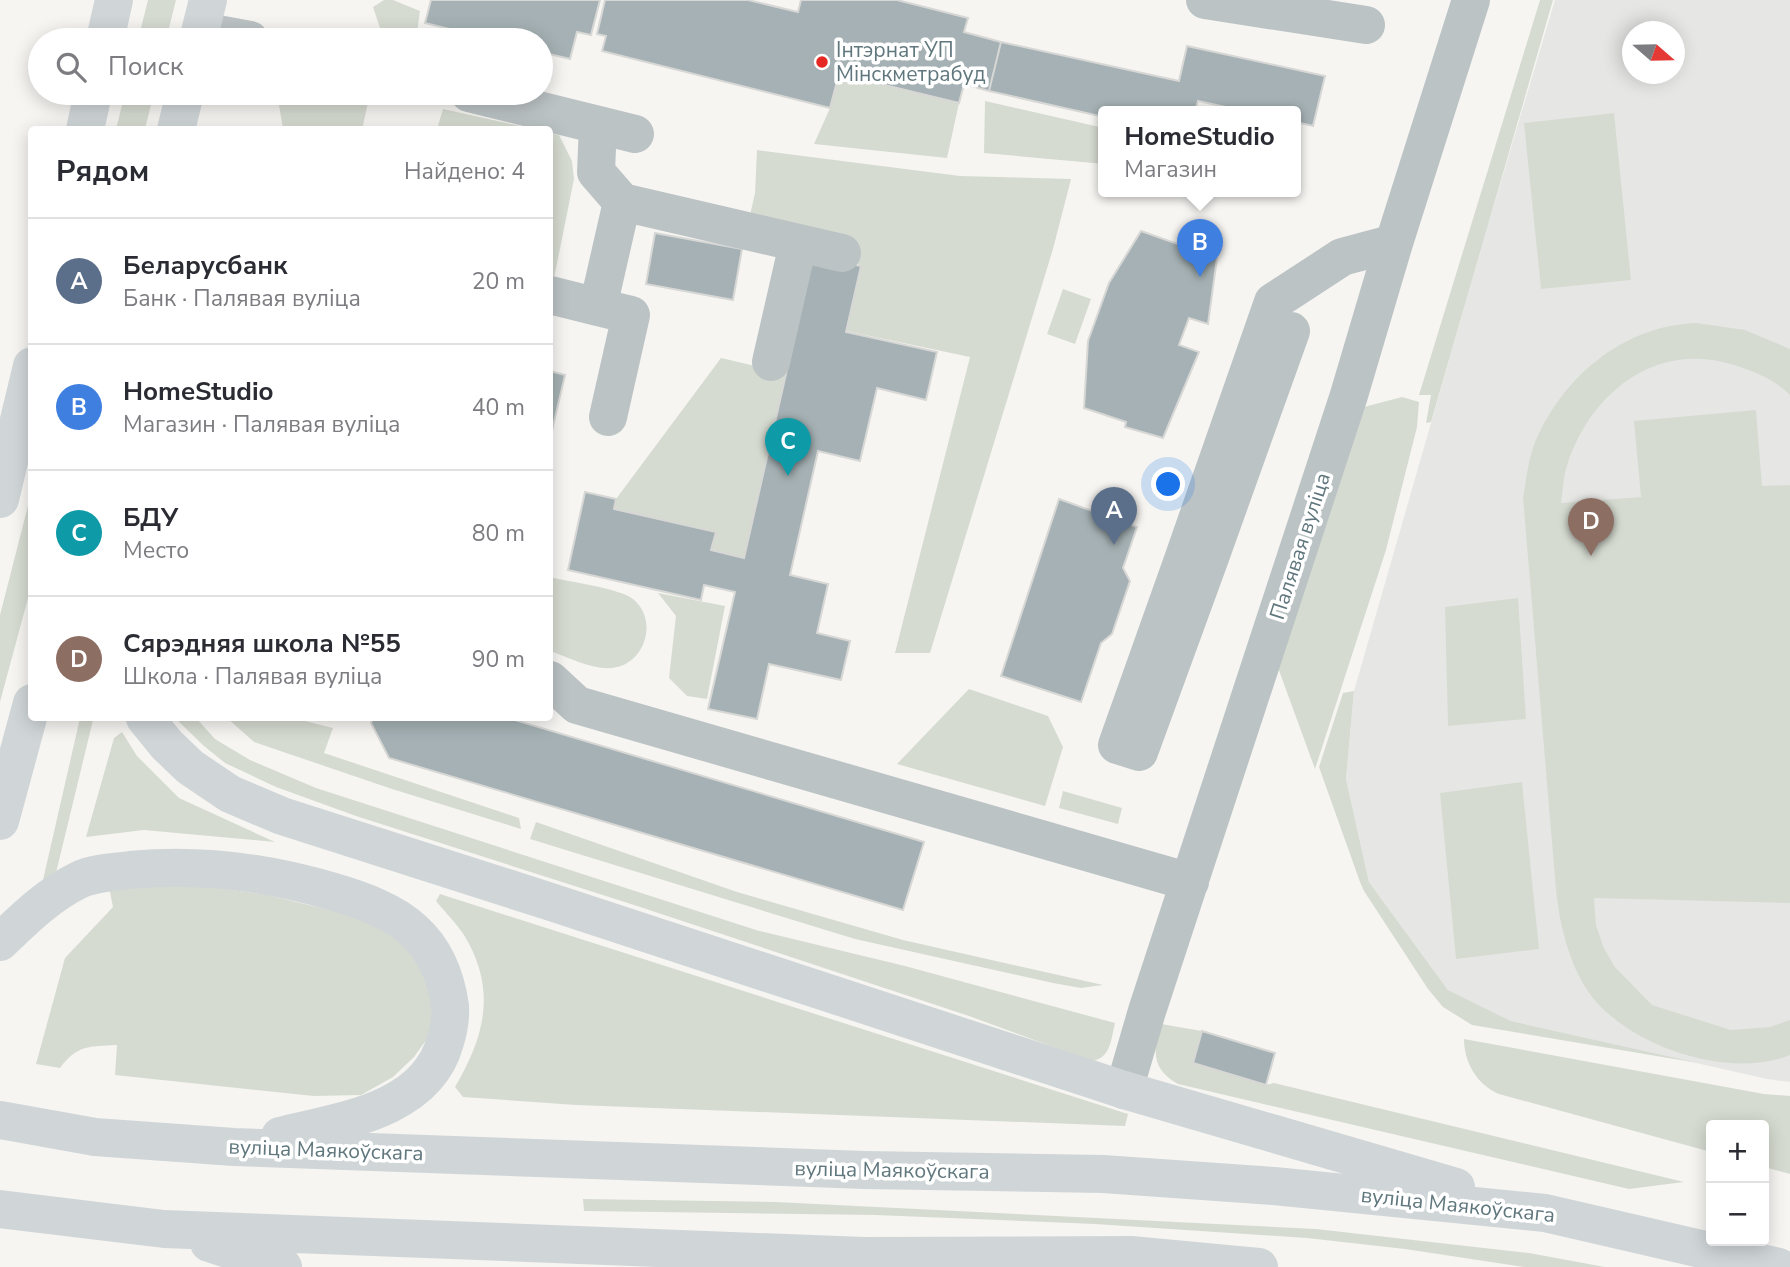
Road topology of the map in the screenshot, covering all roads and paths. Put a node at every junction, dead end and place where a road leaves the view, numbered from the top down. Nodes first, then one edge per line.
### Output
1 (114, 0) edge
2 (1205, 0) edge
3 (1471, 0) edge
4 (1366, 25) dead end
5 (108, 28) edge
6 (90, 105) edge
7 (182, 105) edge
8 (517, 105) edge
9 (598, 125) junction
10 (86, 126) edge
11 (177, 126) edge
12 (635, 134) dead end
13 (622, 202) junction
14 (1394, 243) junction
15 (798, 244) junction
16 (842, 253) dead end
17 (553, 296) edge
18 (598, 307) junction
19 (1290, 331) dead end
20 (771, 362) dead end
21 (28, 375) edge
22 (10, 417) edge
23 (608, 417) dead end
24 (0, 499) edge
25 (553, 683) edge
26 (28, 718) edge
27 (147, 721) edge
28 (0, 821) edge
29 (1190, 882) junction
30 (0, 942) edge
31 (1124, 1090) junction
32 (0, 1120) edge
33 (234, 1147) junction
34 (0, 1209) edge
35 (1545, 1213) junction
36 (164, 1229) junction
37 (283, 1267) edge
38 (1259, 1267) edge
39 (1779, 1267) edge

1 - 5 main road
2 - 4 street
3 - 14 street, Палявая вуліца
6 - 10 main road
7 - 11 main road
8 - 9 street
9 - 12 street
9 - 13 street
13 - 15 street
13 - 18 street
14 - 19 street
14 - 29 street, Палявая вуліца
15 - 16 street
15 - 20 street
17 - 18 street
18 - 23 street
21 - 22 main road
22 - 24 main road
25 - 29 street
26 - 28 main road
27 - 31 main road
29 - 31 street, Палявая вуліца
30 - 33 main road
31 - 35 main road
32 - 33 main road, вуліца Маякоўскага
33 - 35 main road, вуліца Маякоўскага
34 - 36 main road
35 - 39 main road, вуліца Маякоўскага
36 - 37 main road
36 - 38 main road

